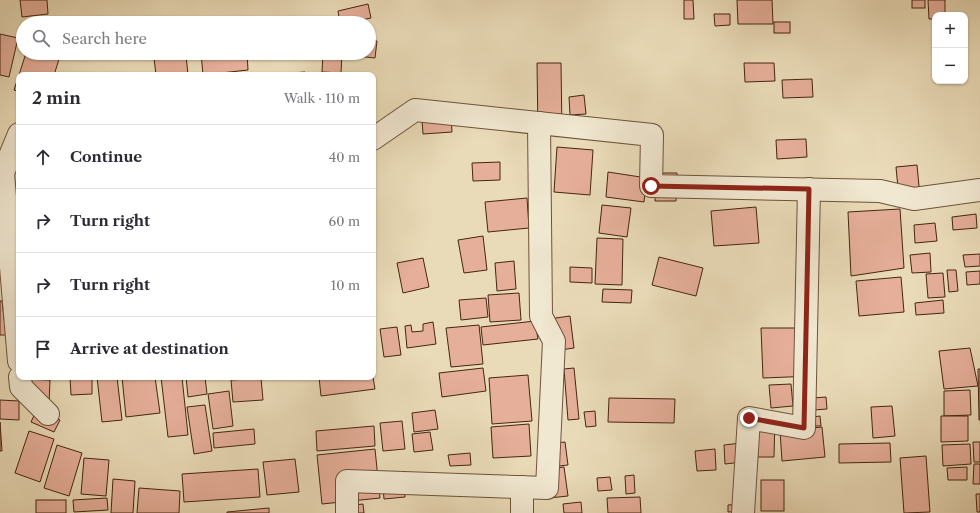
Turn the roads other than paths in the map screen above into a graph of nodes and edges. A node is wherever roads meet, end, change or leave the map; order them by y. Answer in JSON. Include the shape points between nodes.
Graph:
{"nodes":[{"id":1,"x":539,"y":123,"type":"junction"},
{"id":2,"x":376,"y":137,"type":"edge"},
{"id":3,"x":16,"y":140,"type":"edge"},
{"id":4,"x":1,"y":173,"type":"edge"},
{"id":5,"x":809,"y":189,"type":"junction"},
{"id":6,"x":980,"y":190,"type":"edge"},
{"id":7,"x":16,"y":330,"type":"edge"},
{"id":8,"x":20,"y":380,"type":"edge"},
{"id":9,"x":48,"y":414,"type":"dead end"},
{"id":10,"x":522,"y":487,"type":"junction"},
{"id":11,"x":347,"y":513,"type":"edge"},
{"id":12,"x":522,"y":513,"type":"edge"},
{"id":13,"x":742,"y":513,"type":"edge"}],
"edges":[{"from":1,"to":2,"type":"street","via":[[415,110]]},
{"from":1,"to":5,"type":"street","via":[[652,135],[651,186]]},
{"from":1,"to":10,"type":"street","via":[[541,316],[554,342],[547,488]]},
{"from":3,"to":4,"type":"street"},
{"from":4,"to":7,"type":"street"},
{"from":5,"to":6,"type":"street","via":[[880,190],[914,199]]},
{"from":5,"to":13,"type":"street","via":[[804,428],[749,418]]},
{"from":8,"to":9,"type":"street","via":[[21,387]]},
{"from":10,"to":11,"type":"street","via":[[348,481]]},
{"from":10,"to":12,"type":"street"}]}
